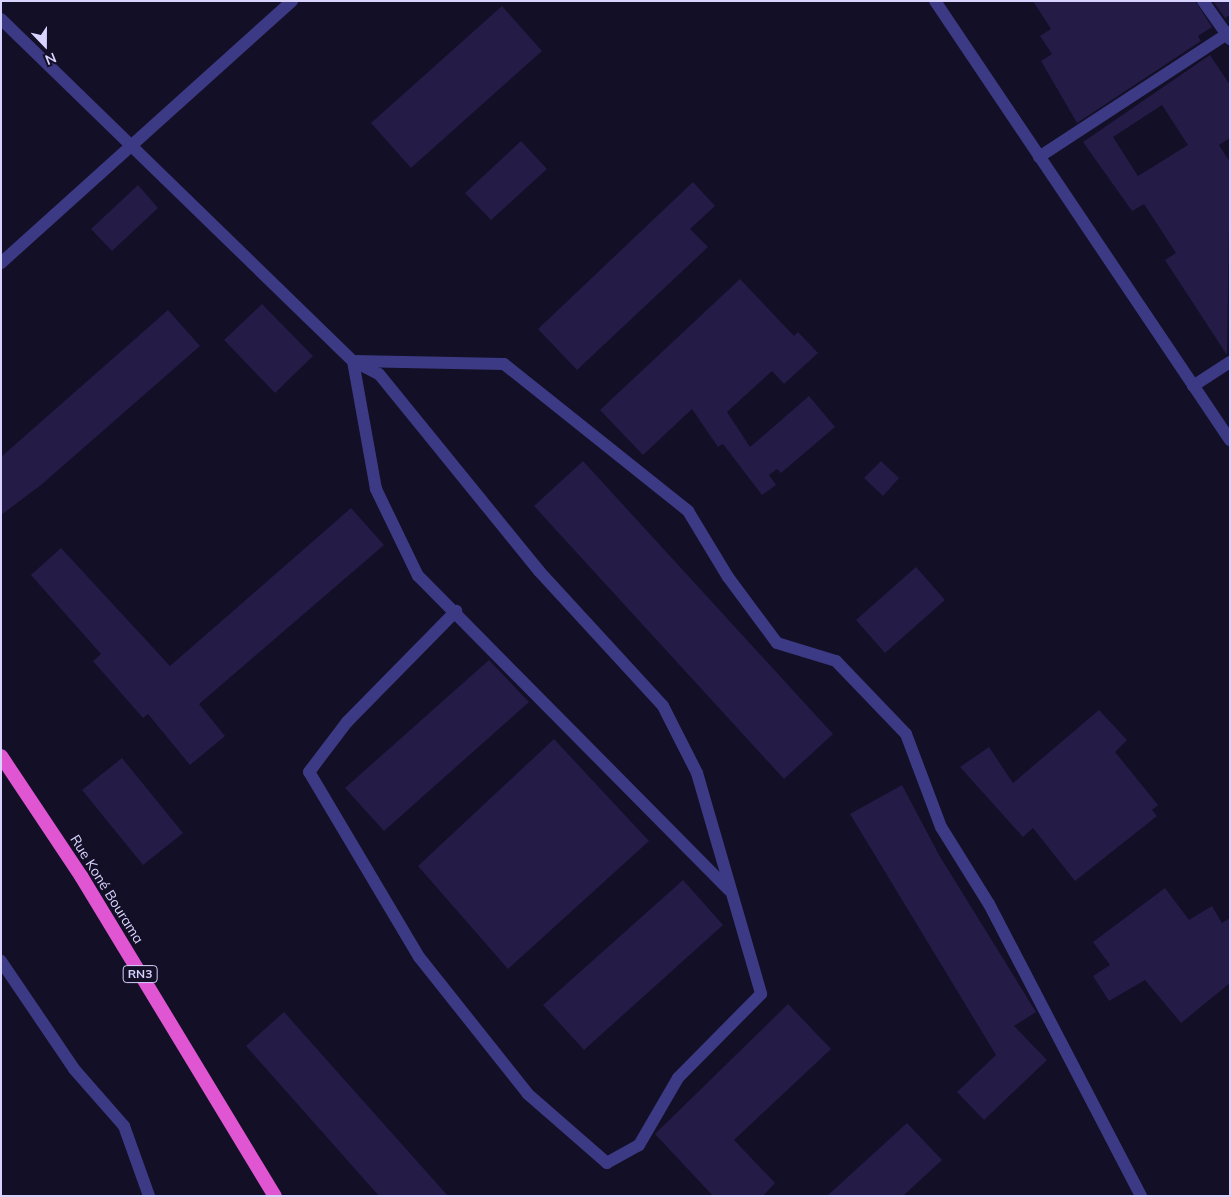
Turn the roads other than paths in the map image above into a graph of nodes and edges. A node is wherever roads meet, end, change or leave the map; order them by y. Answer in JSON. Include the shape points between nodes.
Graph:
{"nodes":[{"id":1,"x":292,"y":1,"type":"edge"},
{"id":2,"x":935,"y":1,"type":"edge"},
{"id":3,"x":1203,"y":1,"type":"edge"},
{"id":4,"x":1,"y":19,"type":"edge"},
{"id":5,"x":1229,"y":35,"type":"edge"},
{"id":6,"x":130,"y":145,"type":"junction"},
{"id":7,"x":1039,"y":157,"type":"junction"},
{"id":8,"x":1,"y":263,"type":"edge"},
{"id":9,"x":353,"y":361,"type":"junction"},
{"id":10,"x":1230,"y":362,"type":"edge"},
{"id":11,"x":1193,"y":386,"type":"junction"},
{"id":12,"x":1230,"y":440,"type":"edge"},
{"id":13,"x":456,"y":611,"type":"junction"},
{"id":14,"x":1,"y":756,"type":"edge"},
{"id":15,"x":731,"y":892,"type":"junction"},
{"id":16,"x":1,"y":961,"type":"edge"},
{"id":17,"x":149,"y":1196,"type":"edge"},
{"id":18,"x":275,"y":1196,"type":"edge"},
{"id":19,"x":1141,"y":1196,"type":"edge"}],
"edges":[{"from":1,"to":6,"type":"street"},
{"from":2,"to":7,"type":"street"},
{"from":3,"to":5,"type":"street"},
{"from":4,"to":6,"type":"street"},
{"from":5,"to":7,"type":"street"},
{"from":6,"to":8,"type":"street"},
{"from":6,"to":9,"type":"street"},
{"from":7,"to":11,"type":"street"},
{"from":9,"to":13,"type":"street","via":[[376,489],[418,576]]},
{"from":9,"to":15,"type":"street","via":[[379,374],[540,571],[663,706],[697,773]]},
{"from":9,"to":19,"type":"street","via":[[504,364],[688,511],[728,577],[777,642],[836,661],[906,734],[941,827],[989,904]]},
{"from":10,"to":11,"type":"street"},
{"from":11,"to":12,"type":"street"},
{"from":13,"to":15,"type":"street"},
{"from":13,"to":15,"type":"street","via":[[347,722],[309,772],[419,957],[528,1094],[607,1163],[639,1144],[678,1078],[761,994]]},
{"from":14,"to":18,"type":"highway","name":"Rue Koné Bourama","number":"RN3","via":[[81,876]]},
{"from":16,"to":17,"type":"street","via":[[74,1069],[124,1126]]}]}
